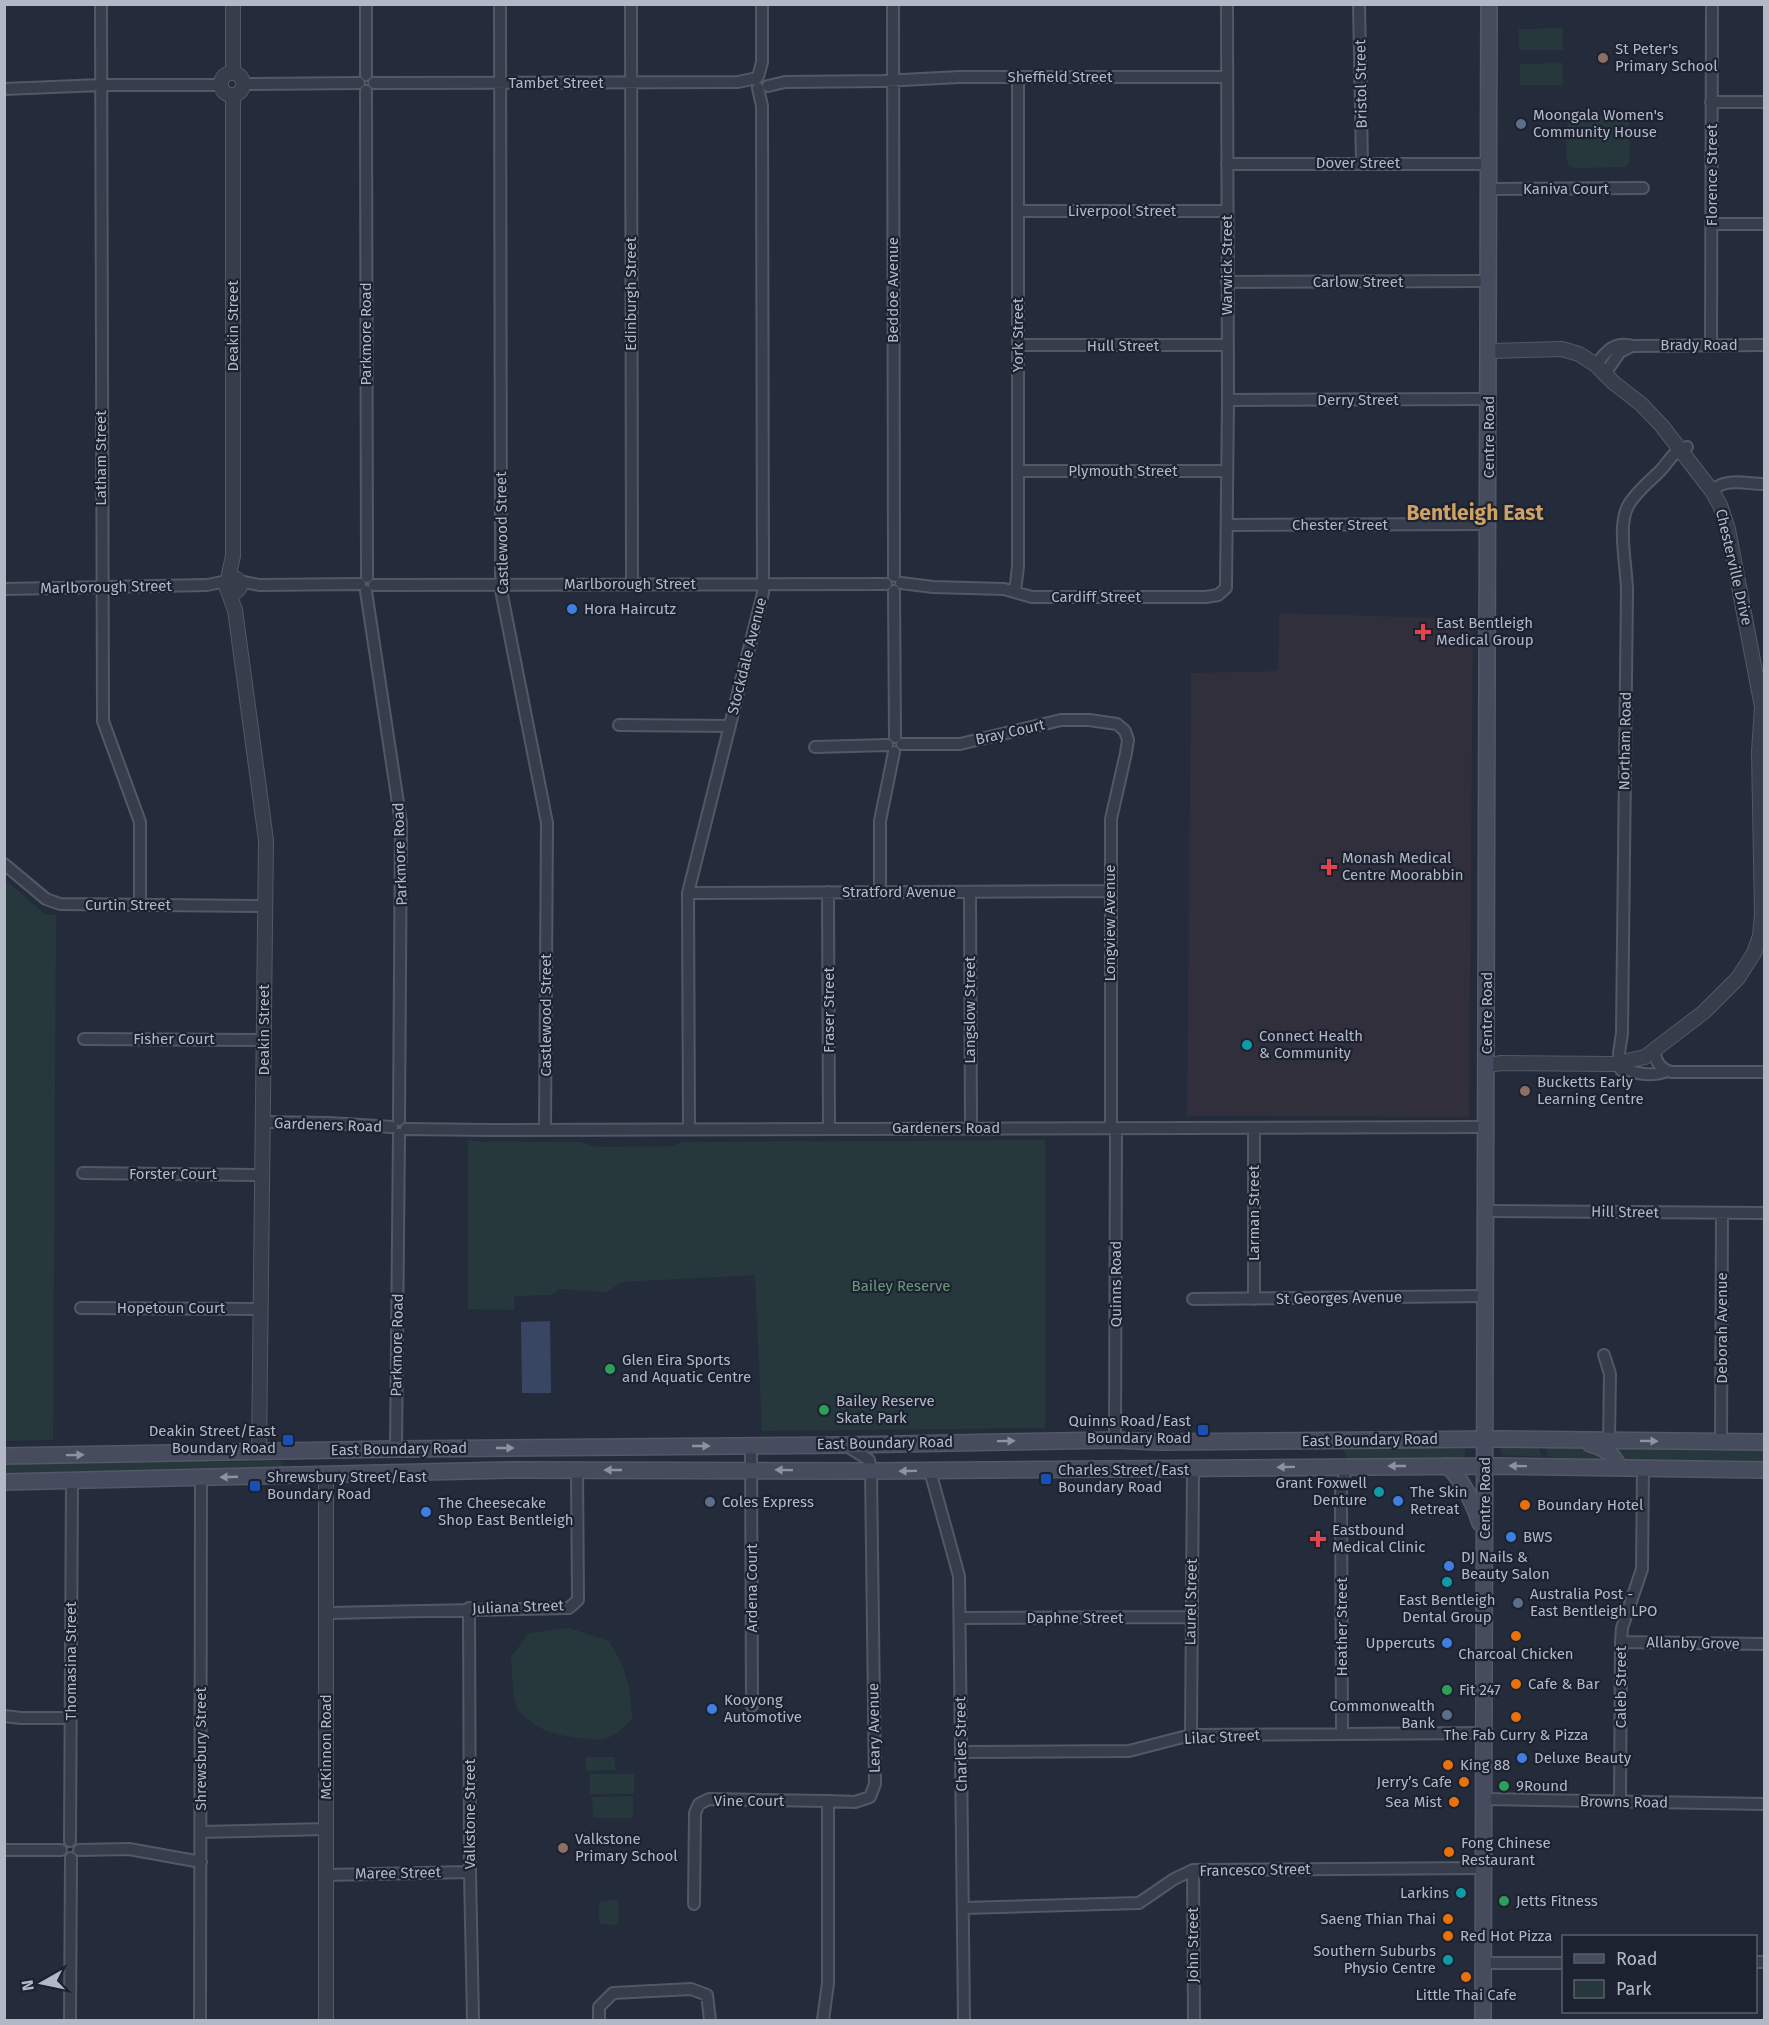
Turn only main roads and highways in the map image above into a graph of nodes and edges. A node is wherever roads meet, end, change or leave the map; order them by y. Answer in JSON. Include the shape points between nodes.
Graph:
{"nodes":[{"id":1,"x":1489,"y":4,"type":"edge"},
{"id":2,"x":1485,"y":1439,"type":"junction"},
{"id":3,"x":1543,"y":1440,"type":"junction"},
{"id":4,"x":1319,"y":1441,"type":"junction"},
{"id":5,"x":1573,"y":1441,"type":"junction"},
{"id":6,"x":1764,"y":1443,"type":"edge"},
{"id":7,"x":282,"y":1451,"type":"junction"},
{"id":8,"x":4,"y":1456,"type":"edge"},
{"id":9,"x":1448,"y":1466,"type":"junction"},
{"id":10,"x":1485,"y":1466,"type":"junction"},
{"id":11,"x":1345,"y":1467,"type":"junction"},
{"id":12,"x":1561,"y":1467,"type":"junction"},
{"id":13,"x":1619,"y":1468,"type":"junction"},
{"id":14,"x":1764,"y":1470,"type":"edge"},
{"id":15,"x":326,"y":1474,"type":"junction"},
{"id":16,"x":287,"y":1475,"type":"junction"},
{"id":17,"x":4,"y":1482,"type":"edge"},
{"id":18,"x":1484,"y":1538,"type":"junction"},
{"id":19,"x":1483,"y":2020,"type":"edge"}],
"edges":[{"from":1,"to":2,"type":"main road","name":"Centre Road"},
{"from":2,"to":3,"type":"main road","name":"East Boundary Road"},
{"from":2,"to":4,"type":"main road","name":"East Boundary Road"},
{"from":2,"to":10,"type":"main road","name":"Centre Road"},
{"from":3,"to":5,"type":"main road","name":"East Boundary Road"},
{"from":3,"to":12,"type":"main road","via":[[1544,1454]]},
{"from":7,"to":4,"type":"main road","name":"East Boundary Road","one_way":true},
{"from":4,"to":11,"type":"main road","via":[[1338,1449]]},
{"from":5,"to":6,"type":"main road","name":"East Boundary Road","one_way":true},
{"from":5,"to":13,"type":"main road","via":[[1604,1449],[1616,1458]]},
{"from":8,"to":7,"type":"main road","name":"East Boundary Road","one_way":true},
{"from":7,"to":15,"type":"main road","via":[[316,1463]]},
{"from":7,"to":16,"type":"main road"},
{"from":9,"to":10,"type":"main road","name":"East Boundary Road"},
{"from":9,"to":11,"type":"main road","name":"East Boundary Road","one_way":true},
{"from":9,"to":18,"type":"main road","via":[[1473,1500]]},
{"from":12,"to":10,"type":"main road","name":"East Boundary Road","one_way":true},
{"from":10,"to":18,"type":"main road","name":"Centre Road"},
{"from":11,"to":15,"type":"main road","name":"East Boundary Road","one_way":true},
{"from":12,"to":13,"type":"main road","name":"East Boundary Road"},
{"from":13,"to":14,"type":"main road","name":"East Boundary Road"},
{"from":15,"to":16,"type":"main road","name":"East Boundary Road"},
{"from":16,"to":17,"type":"main road","name":"East Boundary Road","one_way":true},
{"from":18,"to":19,"type":"main road","name":"Centre Road"}]}
